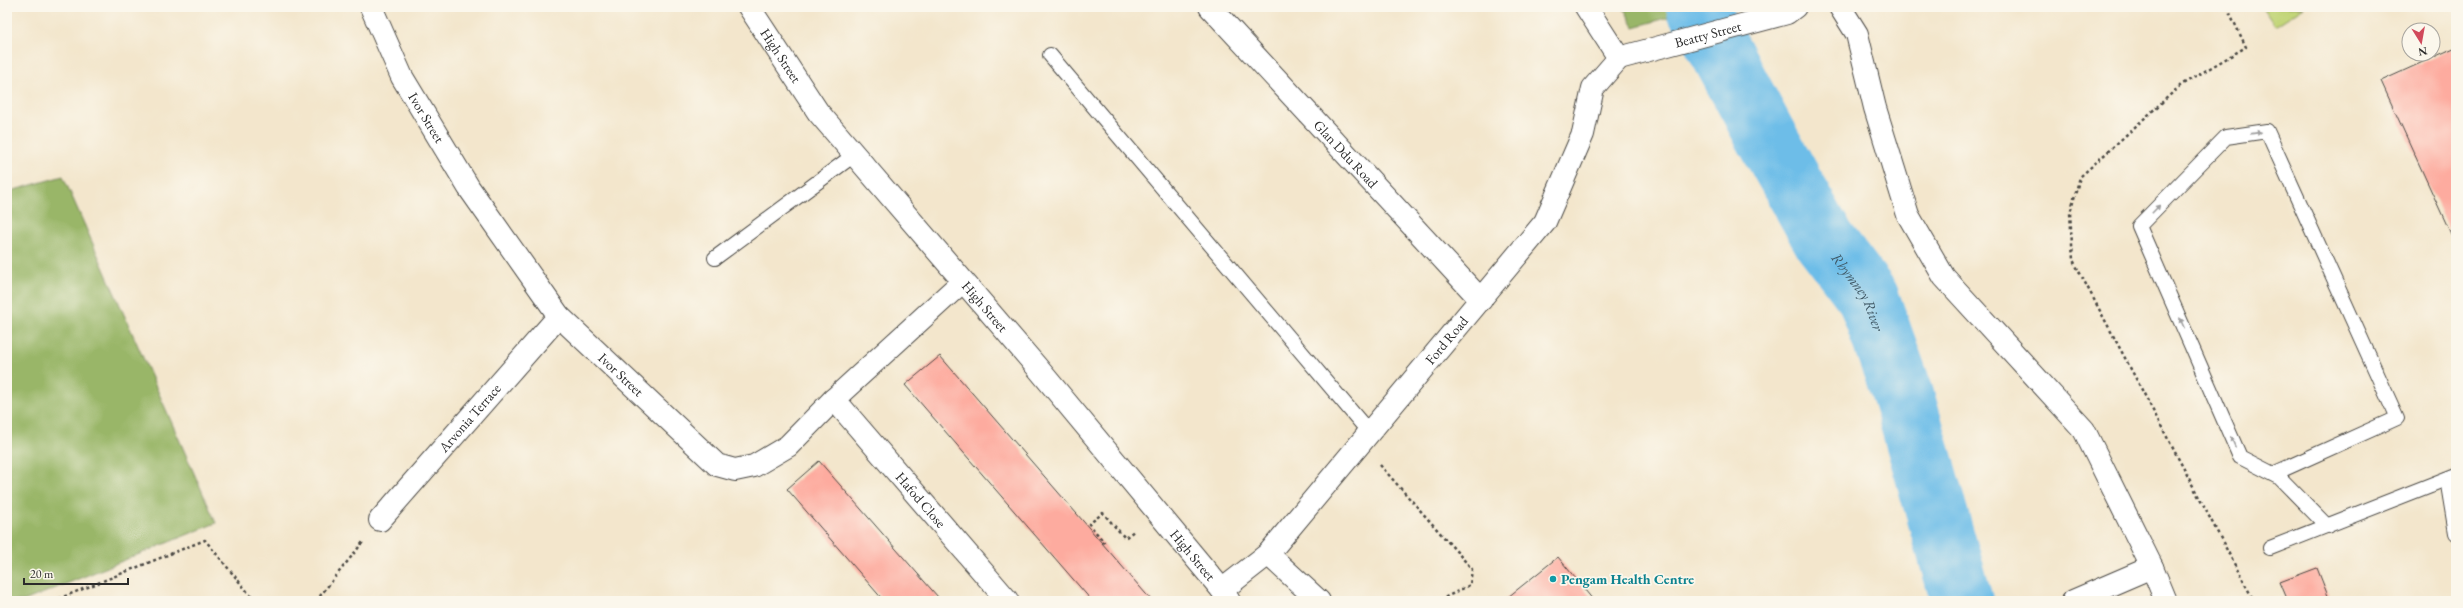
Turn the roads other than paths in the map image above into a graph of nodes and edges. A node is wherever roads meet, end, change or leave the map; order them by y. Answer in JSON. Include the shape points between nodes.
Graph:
{"nodes":[{"id":1,"x":371,"y":7,"type":"edge"},
{"id":2,"x":749,"y":7,"type":"edge"},
{"id":3,"x":1210,"y":7,"type":"edge"},
{"id":4,"x":1586,"y":7,"type":"edge"},
{"id":5,"x":1840,"y":7,"type":"edge"},
{"id":6,"x":1791,"y":10,"type":"edge"},
{"id":7,"x":1050,"y":55,"type":"dead end"},
{"id":8,"x":1619,"y":58,"type":"junction"},
{"id":9,"x":854,"y":155,"type":"junction"},
{"id":10,"x":715,"y":258,"type":"dead end"},
{"id":11,"x":962,"y":282,"type":"junction"},
{"id":12,"x":1481,"y":300,"type":"junction"},
{"id":13,"x":559,"y":316,"type":"junction"},
{"id":14,"x":834,"y":398,"type":"junction"},
{"id":15,"x":1364,"y":437,"type":"junction"},
{"id":16,"x":2273,"y":474,"type":"junction"},
{"id":17,"x":2451,"y":477,"type":"edge"},
{"id":18,"x":380,"y":520,"type":"road end"},
{"id":19,"x":2327,"y":526,"type":"junction"},
{"id":20,"x":2456,"y":533,"type":"edge"},
{"id":21,"x":2270,"y":548,"type":"dead end"},
{"id":22,"x":1268,"y":554,"type":"junction"},
{"id":23,"x":2152,"y":567,"type":"junction"},
{"id":24,"x":1225,"y":595,"type":"edge"},
{"id":25,"x":1008,"y":601,"type":"edge"},
{"id":26,"x":1319,"y":601,"type":"edge"},
{"id":27,"x":2073,"y":601,"type":"edge"},
{"id":28,"x":2166,"y":601,"type":"edge"}],
"edges":[{"from":1,"to":13,"type":"street","name":"Ivor Street","via":[[402,76],[469,188]]},
{"from":2,"to":9,"type":"street","name":"High Street","via":[[818,112]]},
{"from":3,"to":12,"type":"street","name":"Glan Ddu Road"},
{"from":4,"to":8,"type":"street"},
{"from":5,"to":23,"type":"street","via":[[1857,34],[1875,108],[1908,215],[1944,277],[2084,430]]},
{"from":6,"to":8,"type":"street","name":"Beatty Street"},
{"from":7,"to":15,"type":"lane"},
{"from":8,"to":12,"type":"street","name":"Ford Road","via":[[1593,88],[1583,134],[1545,222]]},
{"from":9,"to":10,"type":"lane"},
{"from":9,"to":11,"type":"street","name":"High Street"},
{"from":11,"to":14,"type":"street","name":"Ivor Street"},
{"from":11,"to":24,"type":"street","name":"High Street","via":[[1036,366]]},
{"from":12,"to":15,"type":"street","name":"Ford Road"},
{"from":13,"to":14,"type":"street","name":"Ivor Street","via":[[717,465],[735,470],[754,466],[788,446]]},
{"from":13,"to":18,"type":"street","name":"Arvonia Terrace"},
{"from":14,"to":25,"type":"street","name":"Hafod Close"},
{"from":15,"to":22,"type":"street","name":"Ford Road"},
{"from":16,"to":16,"type":"lane","one_way":true,"via":[[2240,457],[2140,226],[2226,137],[2267,131],[2397,418]]},
{"from":16,"to":19,"type":"lane","via":[[2279,477]]},
{"from":17,"to":19,"type":"lane"},
{"from":17,"to":20,"type":"lane"},
{"from":19,"to":21,"type":"lane"},
{"from":22,"to":24,"type":"street","name":"Ford Road"},
{"from":22,"to":26,"type":"street"},
{"from":23,"to":27,"type":"street"},
{"from":23,"to":28,"type":"street"}]}
